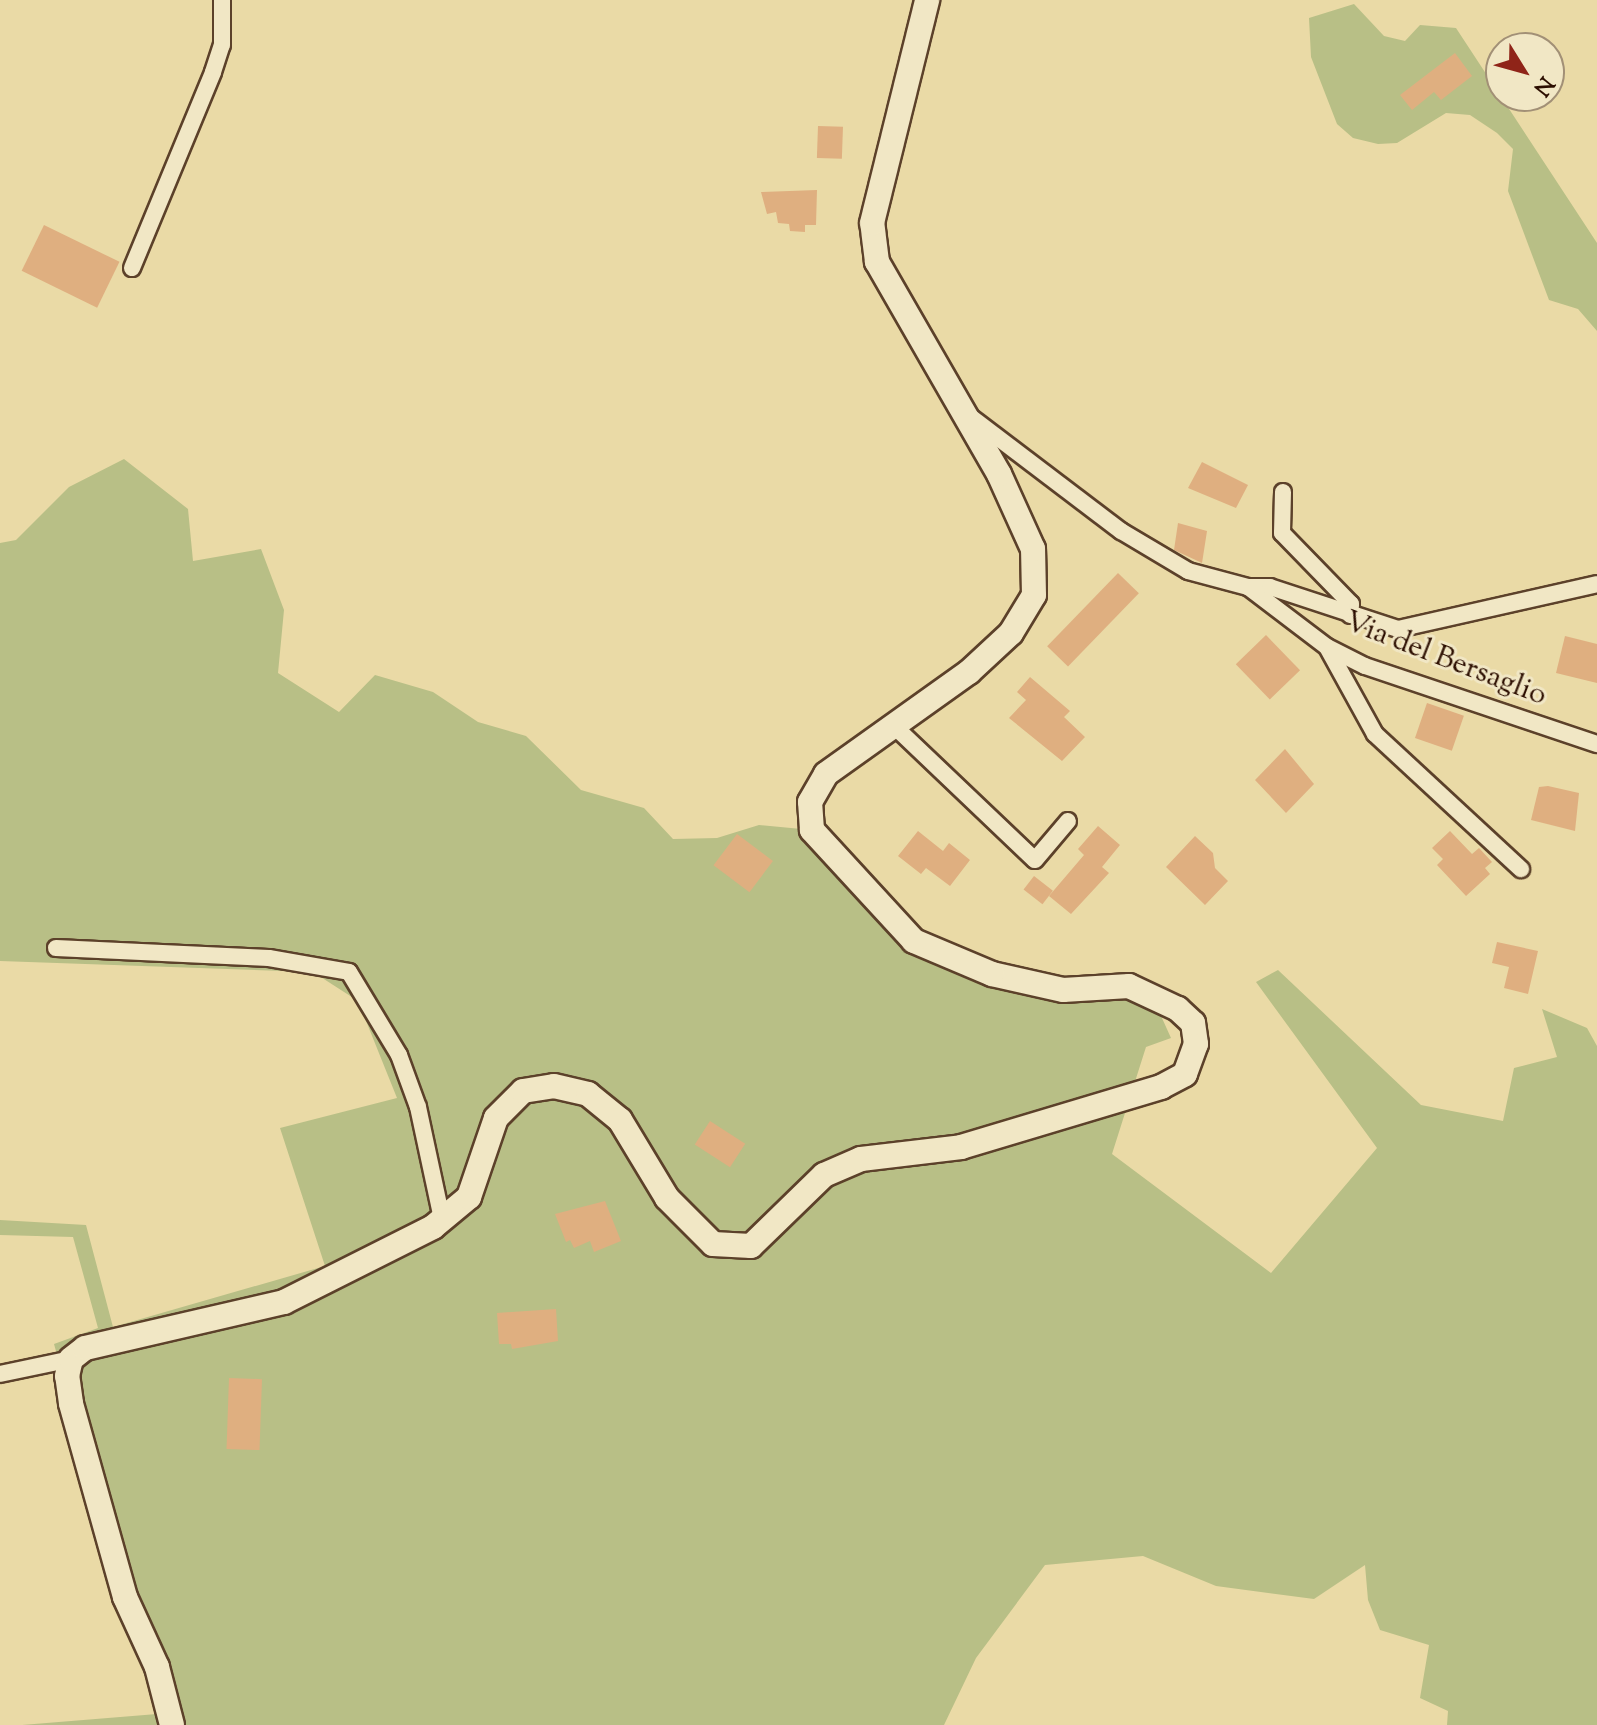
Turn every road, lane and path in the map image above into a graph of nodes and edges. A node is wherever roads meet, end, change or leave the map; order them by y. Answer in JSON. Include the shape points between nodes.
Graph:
{"nodes":[{"id":1,"x":222,"y":0,"type":"edge"},
{"id":2,"x":927,"y":0,"type":"edge"},
{"id":3,"x":132,"y":268,"type":"dead end"},
{"id":4,"x":961,"y":410,"type":"junction"},
{"id":5,"x":1283,"y":492,"type":"dead end"},
{"id":6,"x":1597,"y":584,"type":"edge"},
{"id":7,"x":1248,"y":587,"type":"junction"},
{"id":8,"x":1350,"y":615,"type":"junction"},
{"id":9,"x":1327,"y":647,"type":"junction"},
{"id":10,"x":892,"y":724,"type":"junction"},
{"id":11,"x":1597,"y":744,"type":"edge"},
{"id":12,"x":1068,"y":821,"type":"dead end"},
{"id":13,"x":1521,"y":869,"type":"dead end"},
{"id":14,"x":56,"y":948,"type":"dead end"},
{"id":15,"x":442,"y":1219,"type":"junction"},
{"id":16,"x":71,"y":1359,"type":"junction"},
{"id":17,"x":0,"y":1374,"type":"edge"},
{"id":18,"x":172,"y":1725,"type":"edge"}],
"edges":[{"from":1,"to":3,"type":"street","via":[[222,45],[213,72]]},
{"from":2,"to":4,"type":"street","via":[[872,223],[877,262]]},
{"from":4,"to":7,"type":"street","name":"Via del Bersaglio","via":[[1121,531],[1188,571]]},
{"from":4,"to":10,"type":"street","via":[[999,474],[1033,549],[1034,595],[1011,633],[969,672]]},
{"from":5,"to":8,"type":"street","via":[[1282,533],[1351,604]]},
{"from":6,"to":8,"type":"street","via":[[1398,629]]},
{"from":7,"to":8,"type":"street","via":[[1270,587]]},
{"from":7,"to":9,"type":"street","name":"Via del Bersaglio"},
{"from":9,"to":11,"type":"street","name":"Via del Bersaglio","via":[[1365,666]]},
{"from":9,"to":13,"type":"street","via":[[1375,734]]},
{"from":10,"to":12,"type":"street","via":[[1035,860]]},
{"from":10,"to":15,"type":"street","via":[[826,774],[810,802],[812,830],[914,941],[992,974],[1063,990],[1129,986],[1178,1009],[1193,1023],[1196,1044],[1185,1074],[1161,1087],[961,1147],[861,1159],[824,1175],[751,1246],[713,1244],[667,1198],[620,1120],[588,1094],[554,1086],[523,1091],[496,1118],[469,1197]]},
{"from":14,"to":15,"type":"street","via":[[269,958],[349,972],[373,1006],[413,1094]]},
{"from":15,"to":16,"type":"street","via":[[284,1302],[85,1348]]},
{"from":16,"to":17,"type":"street"},
{"from":16,"to":18,"type":"street","via":[[71,1403],[125,1597],[157,1667]]}]}
